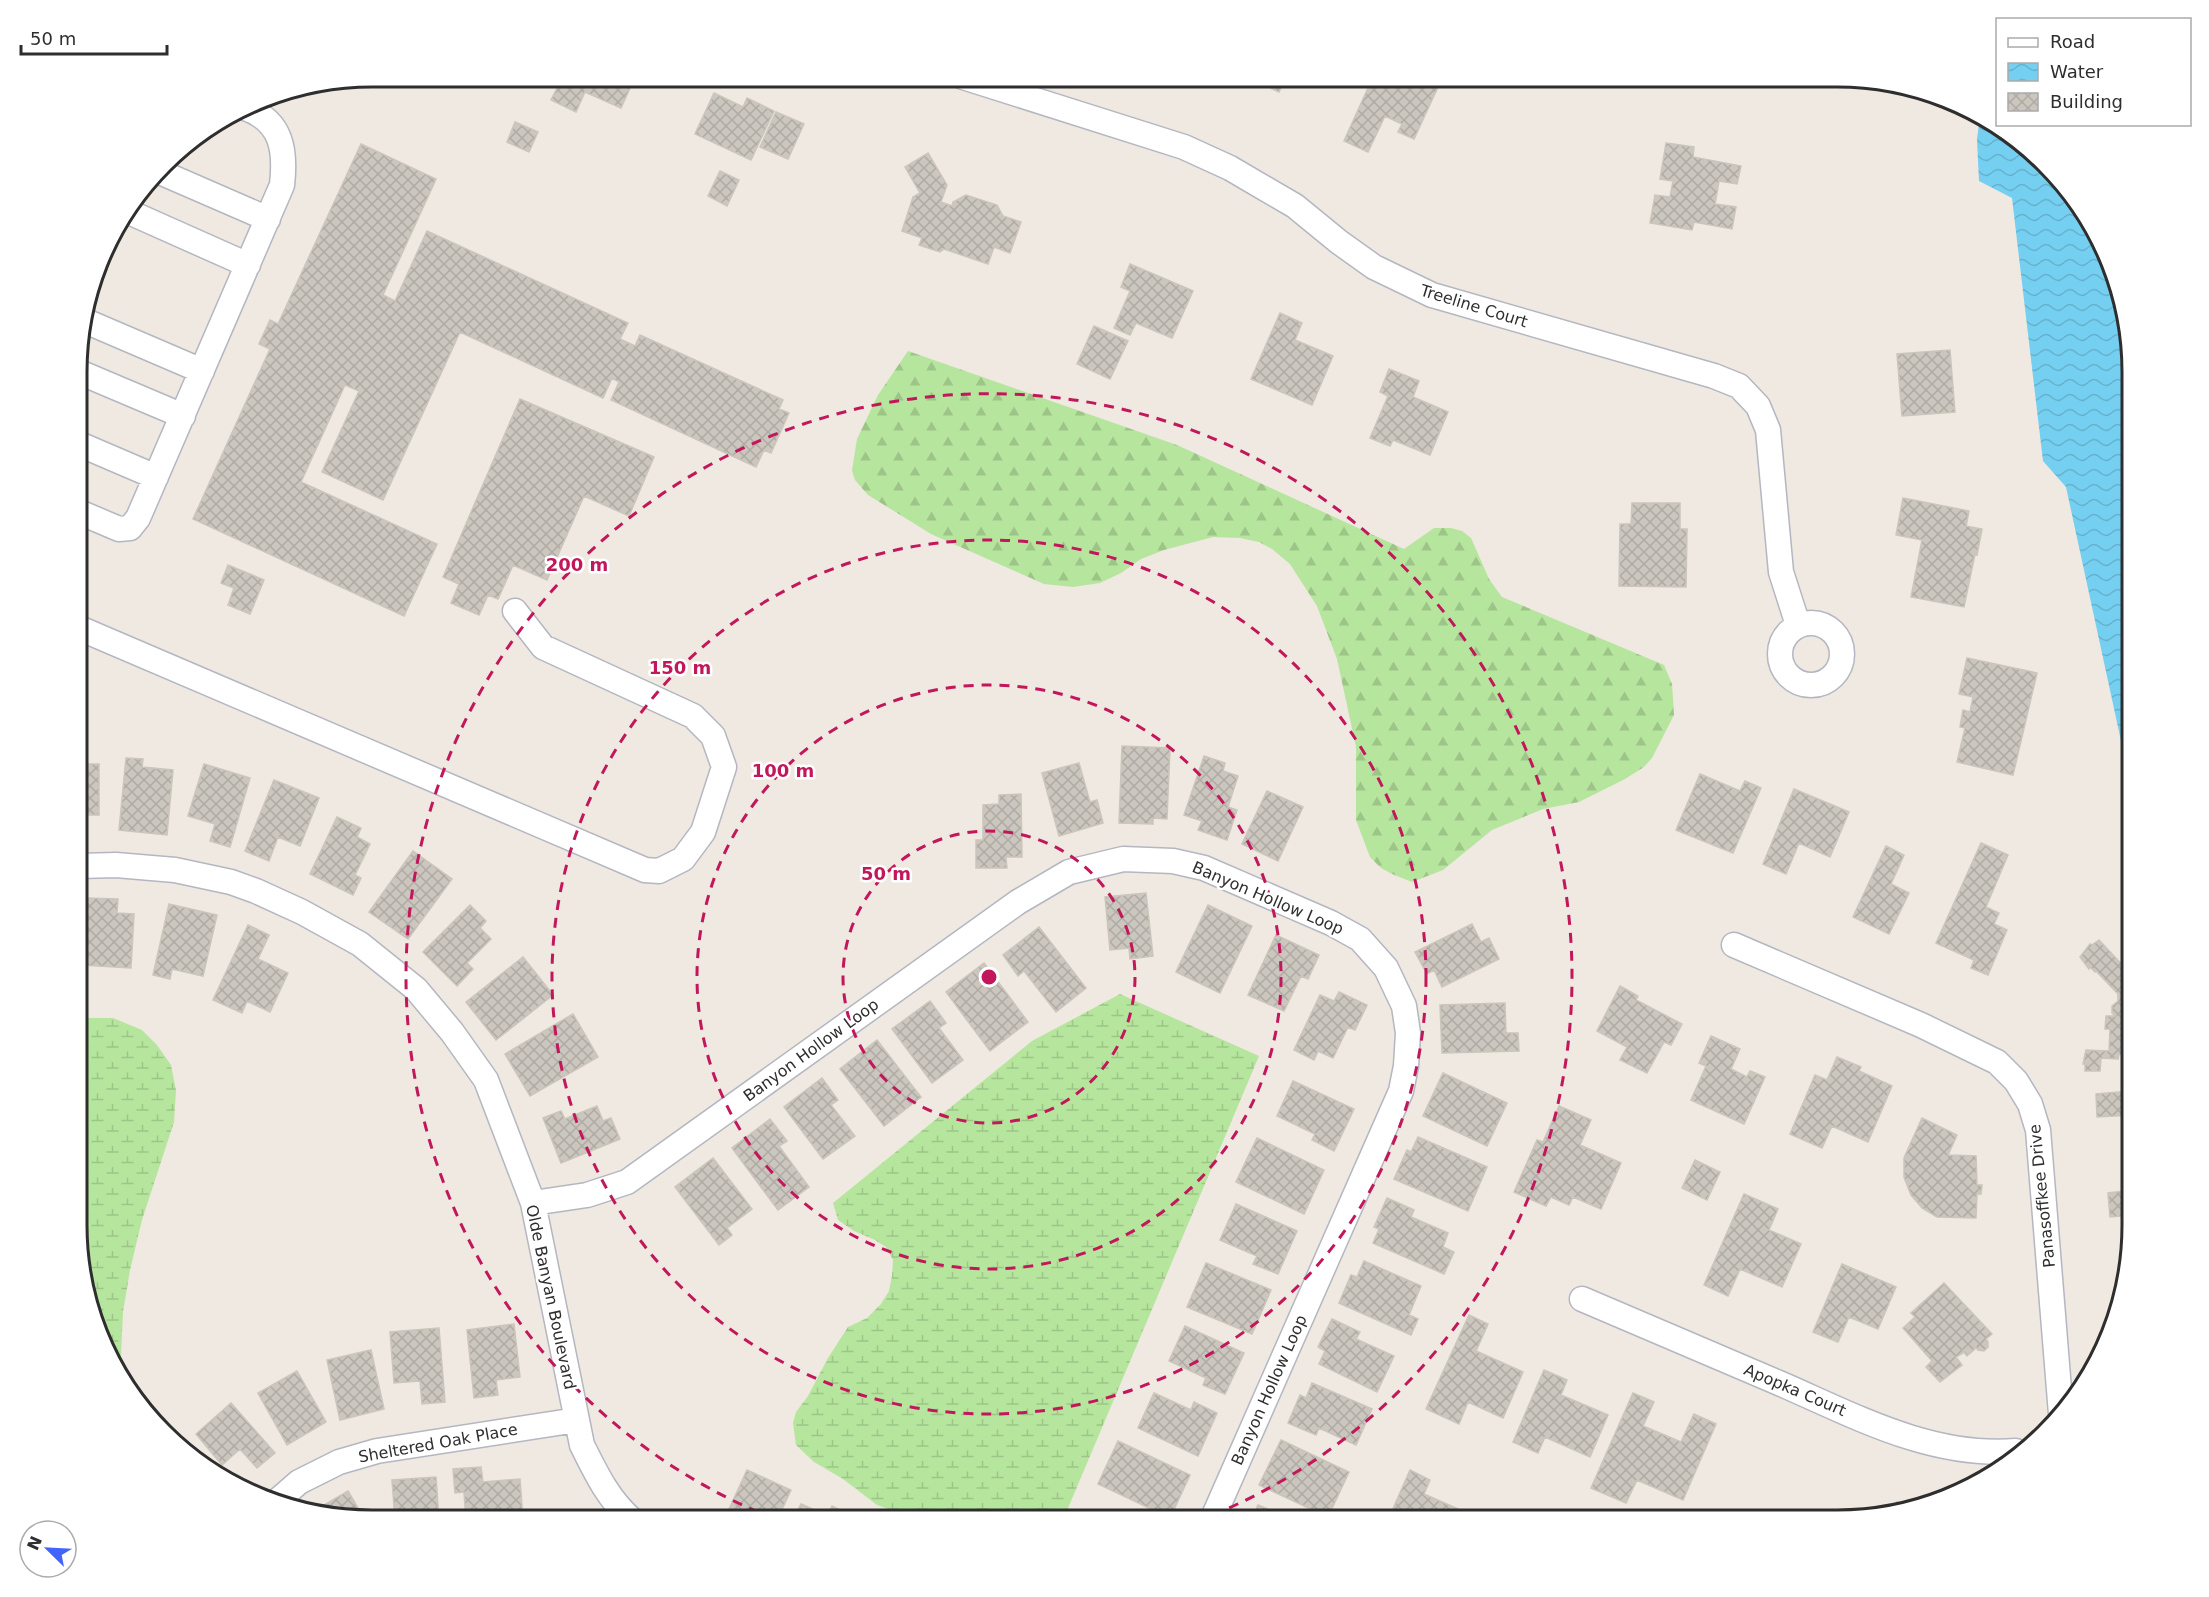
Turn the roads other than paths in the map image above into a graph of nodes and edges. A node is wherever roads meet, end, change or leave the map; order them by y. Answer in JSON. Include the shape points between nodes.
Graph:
{"nodes":[{"id":1,"x":995,"y":87,"type":"edge"},
{"id":2,"x":253,"y":113,"type":"edge"},
{"id":3,"x":166,"y":175,"type":"edge"},
{"id":4,"x":134,"y":214,"type":"edge"},
{"id":5,"x":267,"y":219,"type":"junction"},
{"id":6,"x":248,"y":264,"type":"junction"},
{"id":7,"x":91,"y":323,"type":"edge"},
{"id":8,"x":205,"y":364,"type":"junction"},
{"id":9,"x":87,"y":375,"type":"edge"},
{"id":10,"x":183,"y":416,"type":"junction"},
{"id":11,"x":87,"y":447,"type":"edge"},
{"id":12,"x":156,"y":477,"type":"junction"},
{"id":13,"x":87,"y":516,"type":"edge"},
{"id":14,"x":515,"y":611,"type":"dead end"},
{"id":15,"x":1798,"y":625,"type":"dead end"},
{"id":16,"x":87,"y":631,"type":"edge"},
{"id":17,"x":87,"y":866,"type":"edge"},
{"id":18,"x":1734,"y":945,"type":"dead end"},
{"id":19,"x":533,"y":1203,"type":"junction"},
{"id":20,"x":1582,"y":1299,"type":"dead end"},
{"id":21,"x":2060,"y":1402,"type":"edge"},
{"id":22,"x":577,"y":1420,"type":"junction"},
{"id":23,"x":2011,"y":1451,"type":"edge"},
{"id":24,"x":283,"y":1496,"type":"edge"},
{"id":25,"x":620,"y":1510,"type":"edge"},
{"id":26,"x":1216,"y":1510,"type":"edge"}],
"edges":[{"from":1,"to":15,"type":"street","name":"Treeline Court","via":[[1184,147],[1230,168],[1295,206],[1374,267],[1432,295],[1739,386],[1758,406],[1768,430],[1781,572]]},
{"from":2,"to":5,"type":"street","via":[[269,121],[279,137],[285,162],[282,185]]},
{"from":3,"to":5,"type":"street"},
{"from":4,"to":6,"type":"street"},
{"from":5,"to":6,"type":"street"},
{"from":6,"to":8,"type":"street"},
{"from":7,"to":8,"type":"street"},
{"from":8,"to":10,"type":"street"},
{"from":9,"to":10,"type":"street"},
{"from":10,"to":12,"type":"street"},
{"from":11,"to":12,"type":"street"},
{"from":12,"to":13,"type":"street","via":[[130,528],[119,530]]},
{"from":14,"to":16,"type":"street","via":[[543,647],[693,716],[714,736],[724,767],[703,832],[683,859],[659,871],[645,870]]},
{"from":17,"to":19,"type":"street","name":"Olde Banyan Boulevard","via":[[175,870],[231,882],[279,900],[360,944],[416,989],[486,1080]]},
{"from":18,"to":21,"type":"street","name":"Panasoffkee Drive","via":[[1997,1062],[2016,1081],[2030,1104],[2038,1130]]},
{"from":19,"to":22,"type":"street","name":"Olde Banyan Boulevard"},
{"from":19,"to":26,"type":"street","name":"Banyon Hollow Loop","via":[[587,1195],[627,1182],[1018,902],[1069,872],[1124,859],[1173,861],[1204,868],[1331,923],[1360,939],[1386,968],[1404,1006],[1408,1033],[1406,1066],[1401,1091]]},
{"from":20,"to":23,"type":"street","name":"Apopka Court","via":[[1922,1443],[1965,1451]]},
{"from":22,"to":24,"type":"street","name":"Sheltered Oak Place","via":[[377,1450],[339,1462],[299,1482]]},
{"from":22,"to":25,"type":"street","name":"Olde Banyan Boulevard","via":[[582,1445],[600,1482]]}]}
